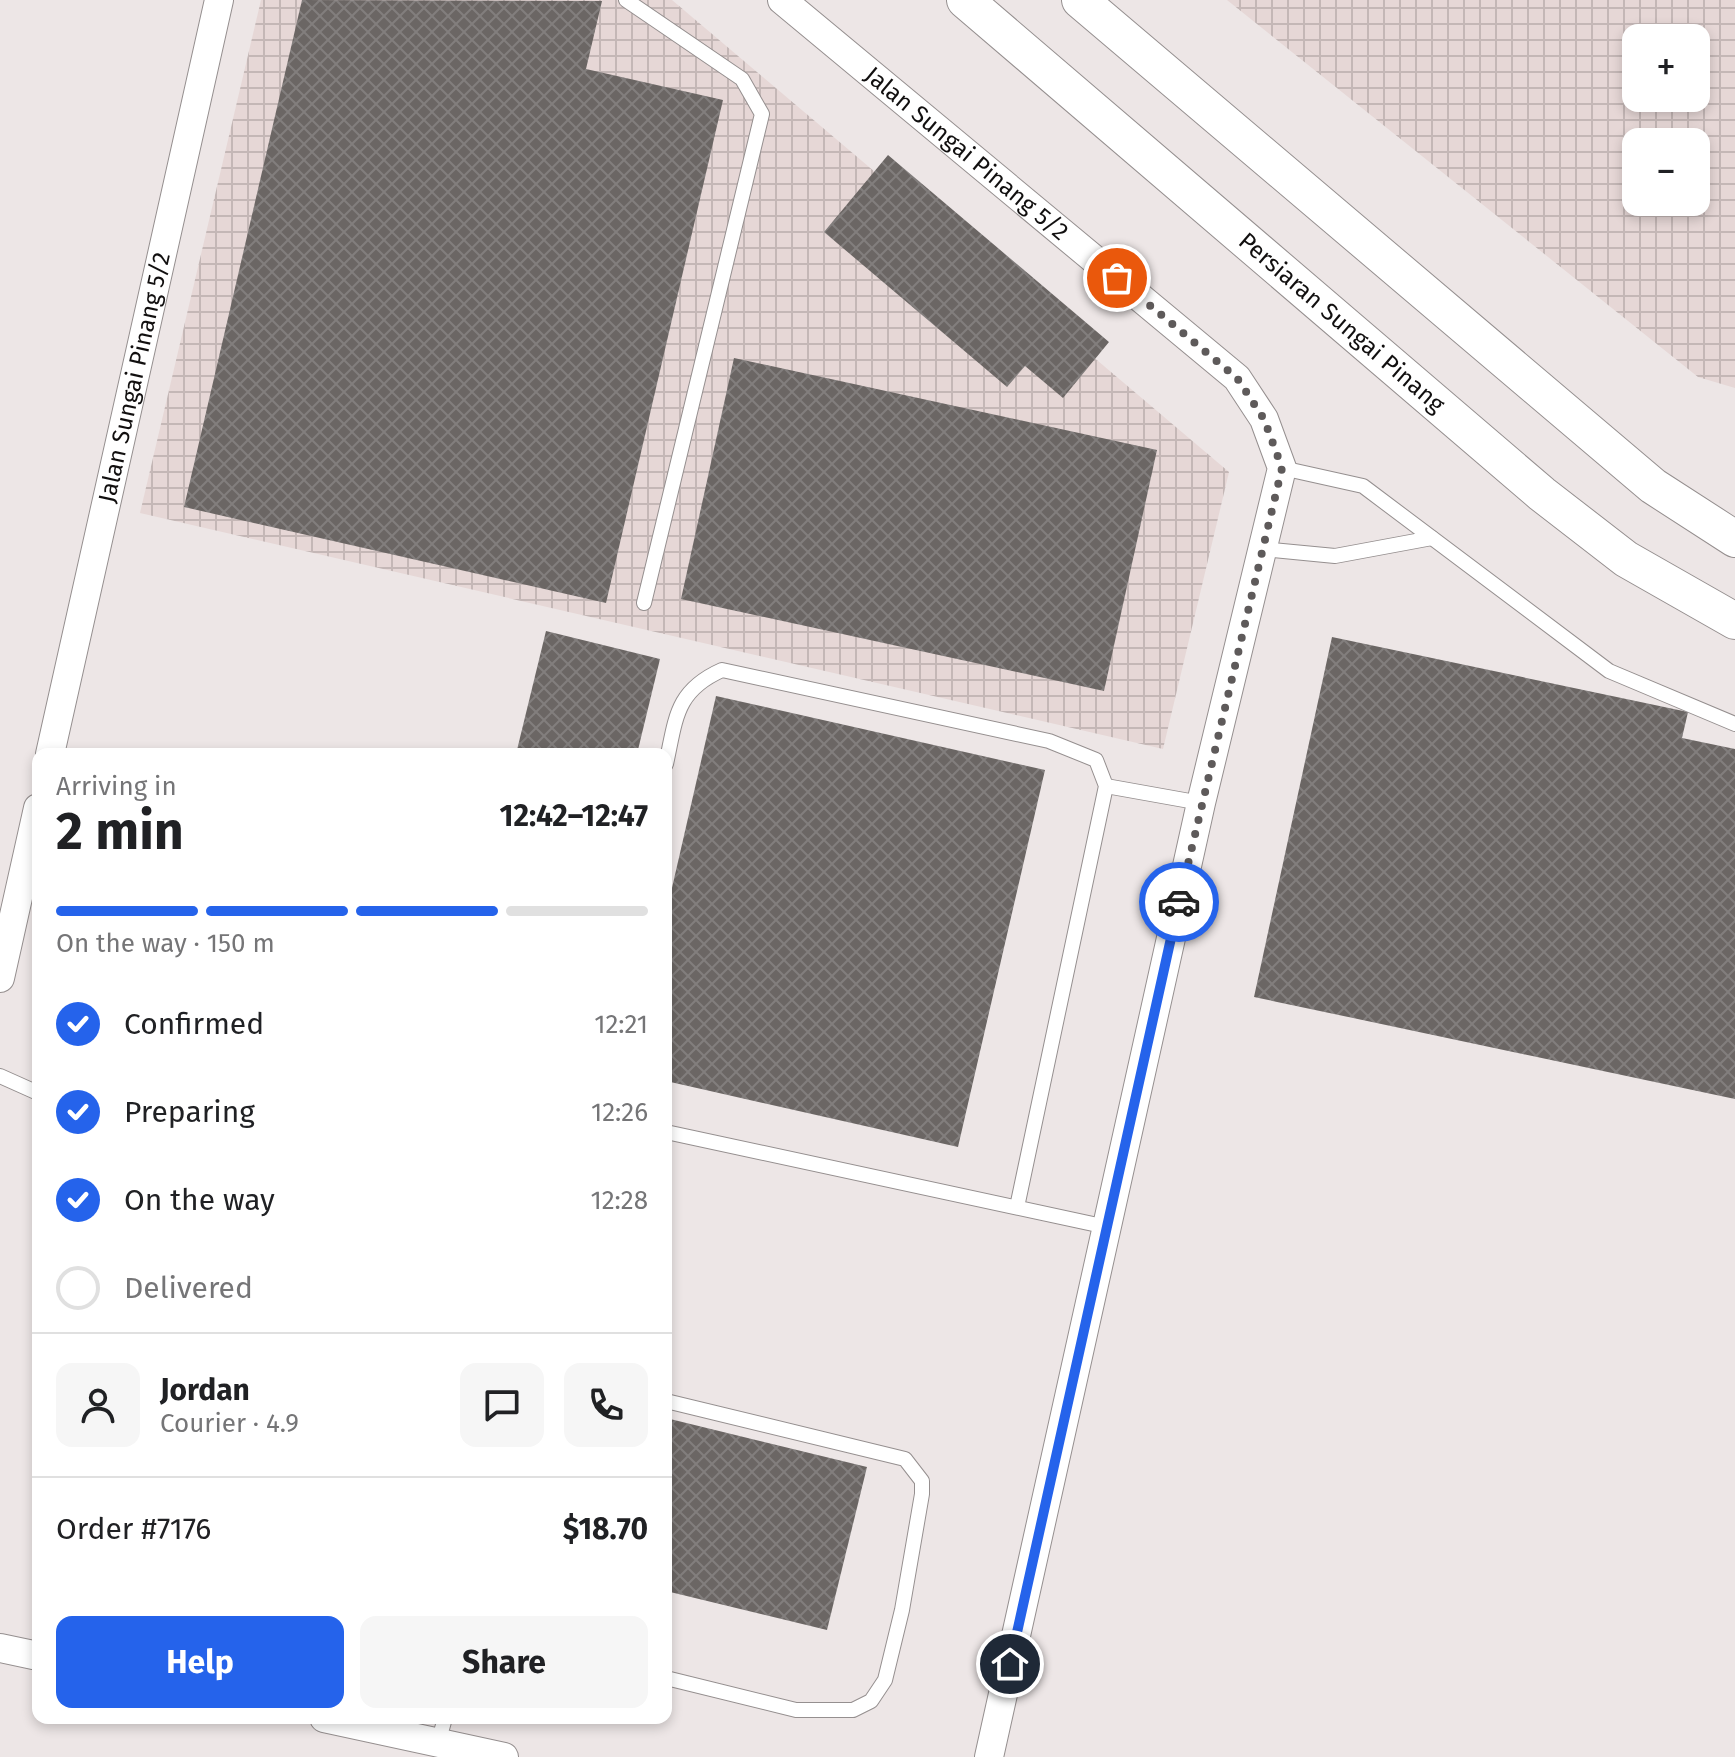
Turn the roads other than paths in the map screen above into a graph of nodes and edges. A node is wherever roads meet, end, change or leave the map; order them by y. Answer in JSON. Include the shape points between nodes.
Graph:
{"nodes":[{"id":1,"x":219,"y":0,"type":"edge"},
{"id":2,"x":626,"y":0,"type":"edge"},
{"id":3,"x":782,"y":0,"type":"edge"},
{"id":4,"x":965,"y":0,"type":"edge"},
{"id":5,"x":1080,"y":0,"type":"edge"},
{"id":6,"x":1282,"y":468,"type":"junction"},
{"id":7,"x":1432,"y":538,"type":"junction"},
{"id":8,"x":1735,"y":539,"type":"edge"},
{"id":9,"x":1263,"y":549,"type":"junction"},
{"id":10,"x":644,"y":603,"type":"dead end"},
{"id":11,"x":1735,"y":621,"type":"edge"},
{"id":12,"x":1735,"y":724,"type":"edge"},
{"id":13,"x":51,"y":748,"type":"edge"},
{"id":14,"x":669,"y":748,"type":"edge"},
{"id":15,"x":1106,"y":786,"type":"junction"},
{"id":16,"x":1201,"y":803,"type":"junction"},
{"id":17,"x":32,"y":864,"type":"edge"},
{"id":18,"x":29,"y":892,"type":"edge"},
{"id":19,"x":0,"y":978,"type":"edge"},
{"id":20,"x":0,"y":1076,"type":"edge"},
{"id":21,"x":32,"y":1090,"type":"edge"},
{"id":22,"x":672,"y":1133,"type":"edge"},
{"id":23,"x":1017,"y":1207,"type":"junction"},
{"id":24,"x":1107,"y":1227,"type":"junction"},
{"id":25,"x":672,"y":1402,"type":"edge"},
{"id":26,"x":0,"y":1648,"type":"edge"},
{"id":27,"x":32,"y":1655,"type":"edge"},
{"id":28,"x":672,"y":1679,"type":"edge"},
{"id":29,"x":383,"y":1724,"type":"edge"},
{"id":30,"x":442,"y":1730,"type":"edge"},
{"id":31,"x":504,"y":1757,"type":"edge"},
{"id":32,"x":989,"y":1757,"type":"edge"}],
"edges":[{"from":1,"to":13,"type":"street","name":"Jalan Sungai Pinang 5/2"},
{"from":2,"to":10,"type":"lane","via":[[742,79],[762,114]]},
{"from":3,"to":6,"type":"street","name":"Jalan Sungai Pinang 5/2","via":[[1237,378],[1264,419]]},
{"from":4,"to":11,"type":"street","name":"Persiaran Sungai Pinang","via":[[1542,494],[1626,559]]},
{"from":5,"to":8,"type":"street","via":[[1653,486]]},
{"from":6,"to":7,"type":"lane","via":[[1363,486]]},
{"from":6,"to":9,"type":"street"},
{"from":7,"to":9,"type":"lane","via":[[1335,556]]},
{"from":7,"to":12,"type":"lane","via":[[1609,671]]},
{"from":9,"to":16,"type":"street"},
{"from":14,"to":15,"type":"lane","via":[[677,712],[697,682],[722,670],[1049,741],[1096,760]]},
{"from":15,"to":16,"type":"lane"},
{"from":15,"to":23,"type":"lane"},
{"from":16,"to":24,"type":"street"},
{"from":17,"to":18,"type":"street"},
{"from":18,"to":19,"type":"street"},
{"from":20,"to":21,"type":"lane"},
{"from":22,"to":23,"type":"lane"},
{"from":23,"to":24,"type":"lane"},
{"from":24,"to":32,"type":"street"},
{"from":25,"to":28,"type":"lane","via":[[905,1459],[922,1481],[899,1624],[885,1680],[871,1701],[853,1710],[796,1710]]},
{"from":26,"to":27,"type":"street"},
{"from":29,"to":30,"type":"street"},
{"from":30,"to":31,"type":"street"}]}
